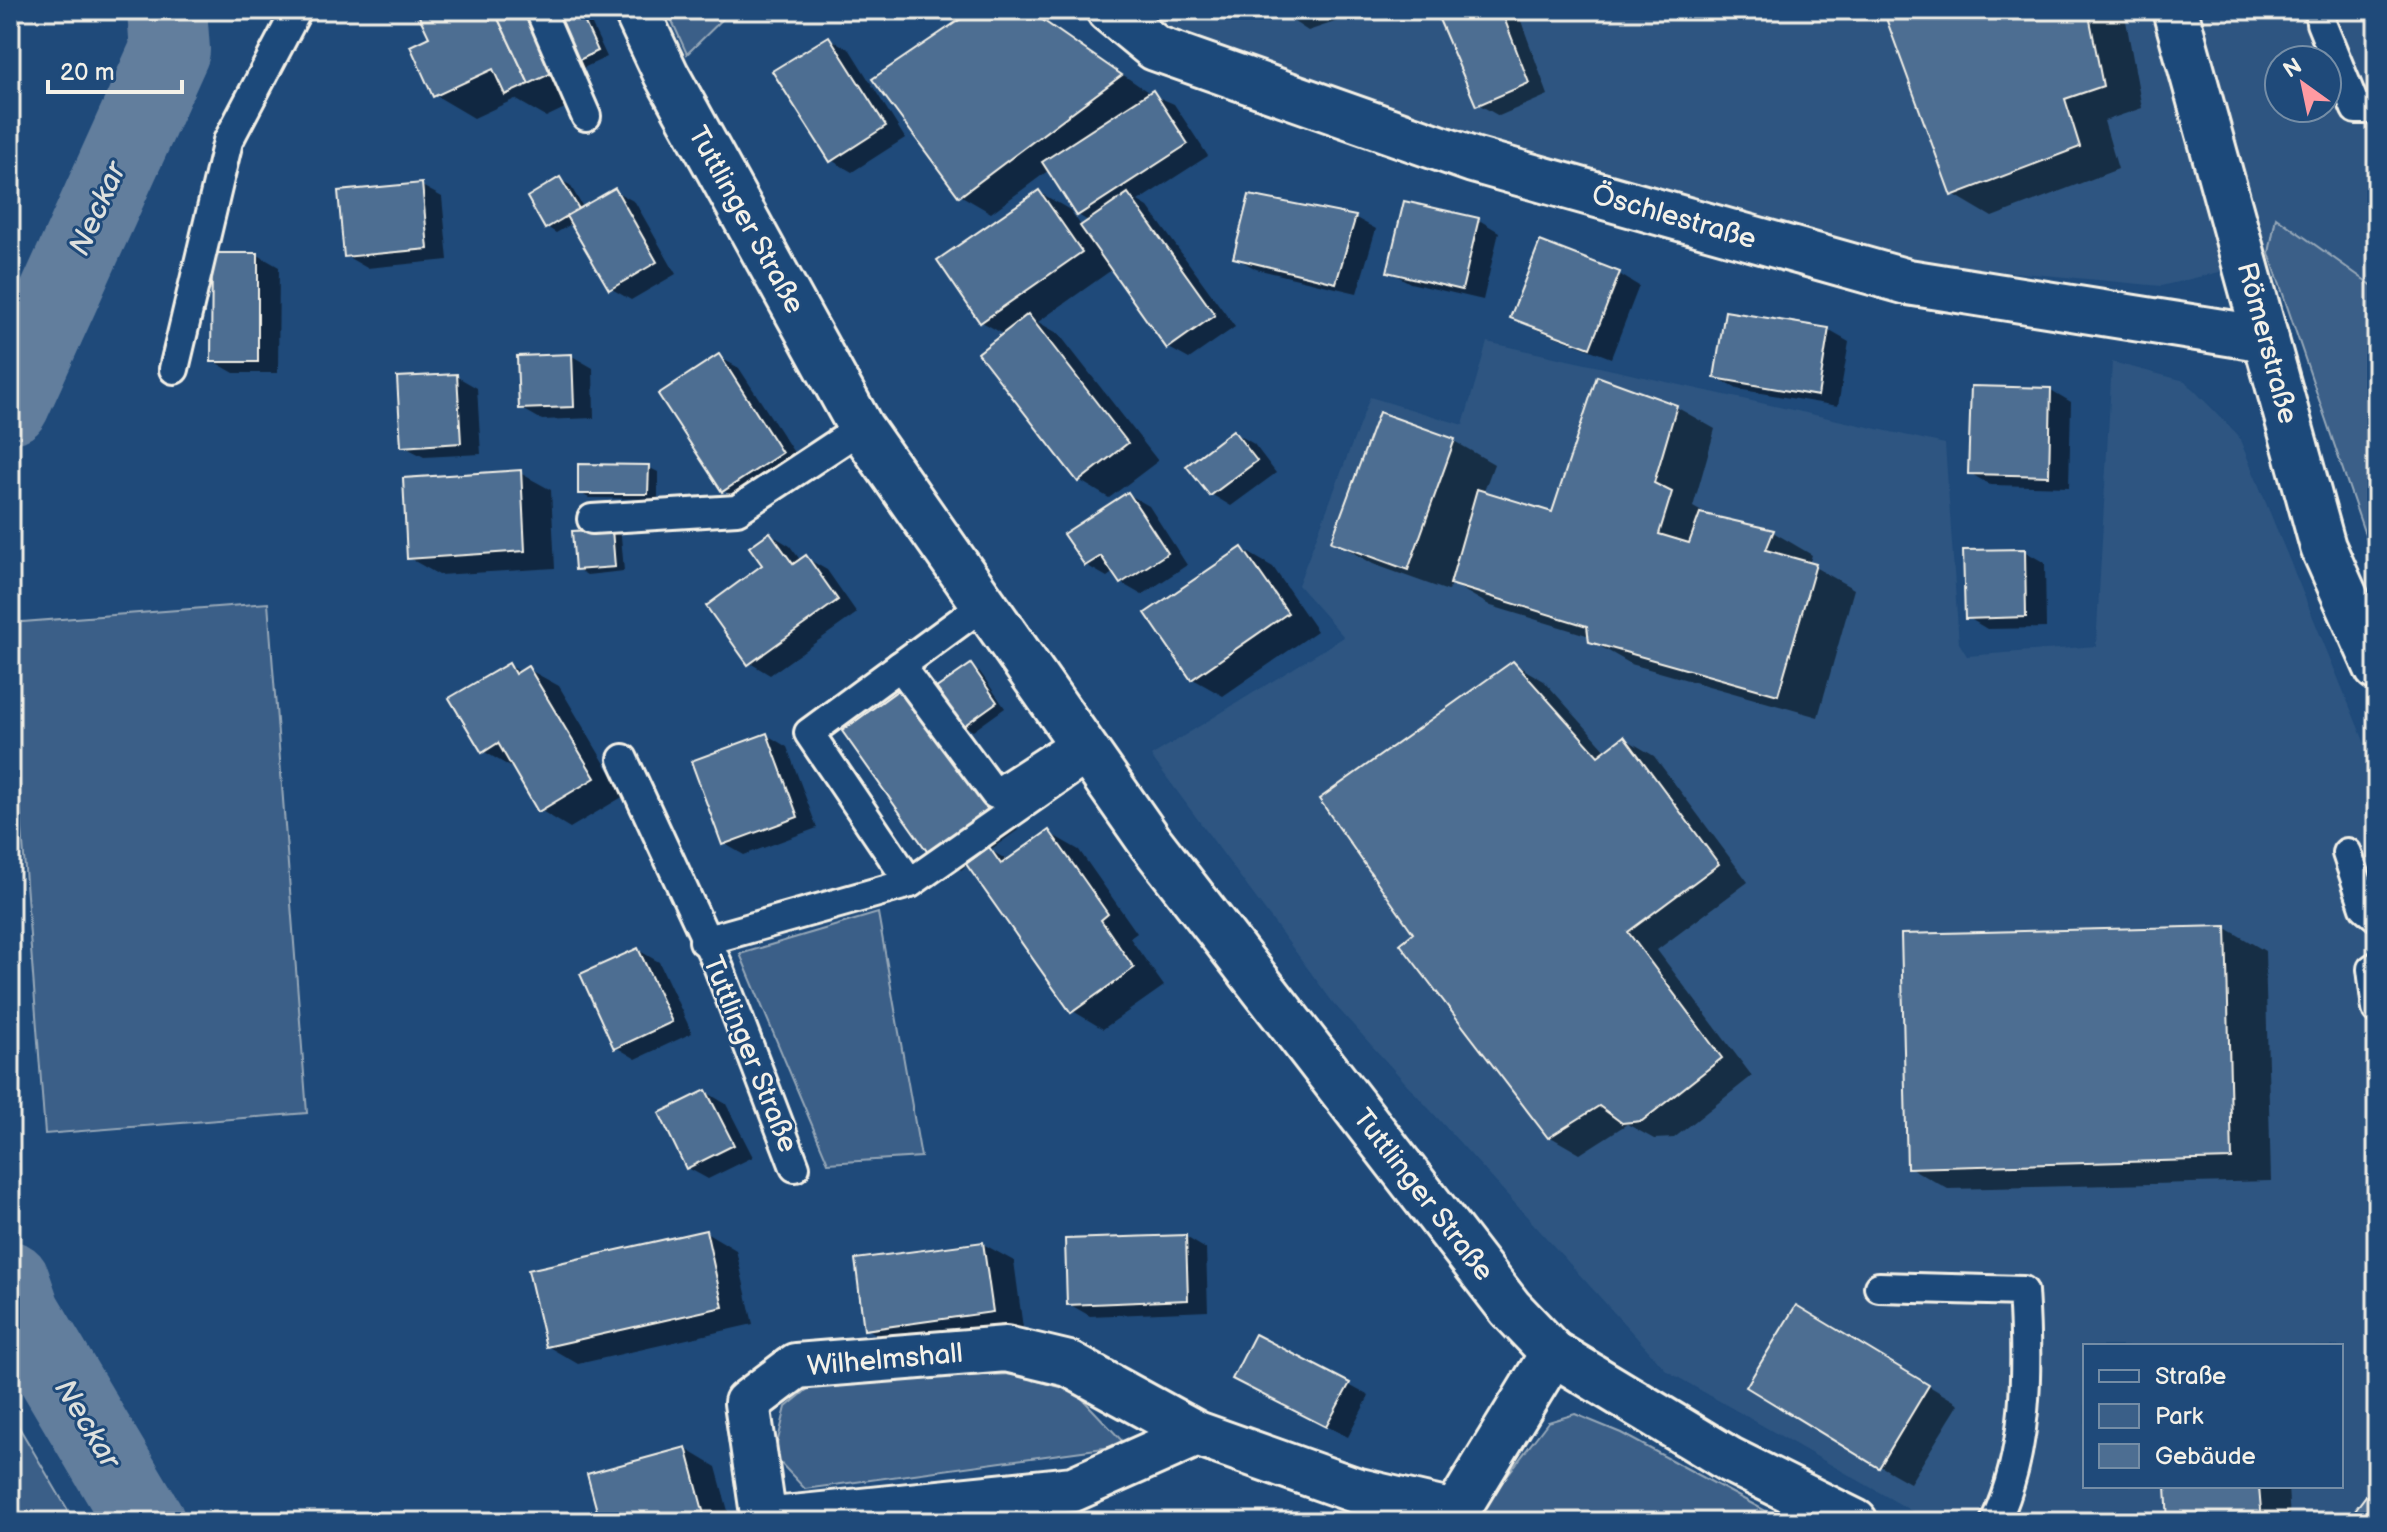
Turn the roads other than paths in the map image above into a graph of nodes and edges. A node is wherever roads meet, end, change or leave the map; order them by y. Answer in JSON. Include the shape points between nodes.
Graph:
{"nodes":[{"id":1,"x":297,"y":10,"type":"edge"},
{"id":2,"x":540,"y":10,"type":"edge"},
{"id":3,"x":636,"y":10,"type":"edge"},
{"id":4,"x":1109,"y":10,"type":"edge"},
{"id":5,"x":2175,"y":10,"type":"edge"},
{"id":6,"x":2320,"y":10,"type":"edge"},
{"id":7,"x":2377,"y":109,"type":"edge"},
{"id":8,"x":586,"y":116,"type":"dead end"},
{"id":9,"x":2266,"y":339,"type":"junction"},
{"id":10,"x":174,"y":369,"type":"dead end"},
{"id":11,"x":861,"y":428,"type":"junction"},
{"id":12,"x":592,"y":519,"type":"dead end"},
{"id":13,"x":983,"y":605,"type":"junction"},
{"id":14,"x":900,"y":666,"type":"junction"},
{"id":15,"x":2377,"y":668,"type":"edge"},
{"id":16,"x":1084,"y":748,"type":"junction"},
{"id":17,"x":623,"y":759,"type":"dead end"},
{"id":18,"x":2347,"y":853,"type":"dead end"},
{"id":19,"x":910,"y":883,"type":"junction"},
{"id":20,"x":2377,"y":917,"type":"edge"},
{"id":21,"x":704,"y":941,"type":"junction"},
{"id":22,"x":2377,"y":966,"type":"edge"},
{"id":23,"x":2377,"y":1009,"type":"edge"},
{"id":24,"x":795,"y":1167,"type":"dead end"},
{"id":25,"x":1879,"y":1287,"type":"dead end"},
{"id":26,"x":1553,"y":1353,"type":"junction"},
{"id":27,"x":1197,"y":1434,"type":"junction"},
{"id":28,"x":1452,"y":1518,"type":"edge"},
{"id":29,"x":1855,"y":1522,"type":"edge"},
{"id":30,"x":1995,"y":1522,"type":"edge"}],
"edges":[{"from":1,"to":10,"type":"lane","via":[[228,141]]},
{"from":2,"to":8,"type":"lane"},
{"from":3,"to":11,"type":"street","name":"Tuttlinger Straße"},
{"from":4,"to":9,"type":"street","name":"Öschlestraße","via":[[1155,48],[1488,165],[1908,282]]},
{"from":5,"to":9,"type":"street","name":"Römerstraße"},
{"from":6,"to":7,"type":"lane","via":[[2356,109]]},
{"from":9,"to":15,"type":"street","name":"Römerstraße","via":[[2323,547]]},
{"from":11,"to":12,"type":"lane","via":[[737,510]]},
{"from":11,"to":13,"type":"street","name":"Tuttlinger Straße"},
{"from":13,"to":14,"type":"lane"},
{"from":13,"to":16,"type":"street","name":"Tuttlinger Straße"},
{"from":14,"to":16,"type":"lane","via":[[995,794]]},
{"from":14,"to":19,"type":"lane","via":[[809,733]]},
{"from":16,"to":19,"type":"lane","name":"Tuttlinger Straße"},
{"from":16,"to":26,"type":"street","name":"Tuttlinger Straße","via":[[1160,855],[1510,1308]]},
{"from":17,"to":21,"type":"lane","name":"Tuttlinger Straße"},
{"from":18,"to":20,"type":"lane","via":[[2365,907]]},
{"from":19,"to":21,"type":"lane","name":"Tuttlinger Straße"},
{"from":21,"to":24,"type":"lane","name":"Tuttlinger Straße"},
{"from":22,"to":23,"type":"lane","via":[[2372,969]]},
{"from":25,"to":30,"type":"lane","via":[[2023,1291],[2027,1347],[2020,1436],[2009,1493]]},
{"from":26,"to":28,"type":"street","name":"Wilhelmshall"},
{"from":26,"to":29,"type":"street","name":"Tuttlinger Straße","via":[[1730,1460]]},
{"from":27,"to":27,"type":"street","name":"Wilhelmshall","via":[[1069,1364],[1006,1349],[796,1366],[747,1403],[764,1521],[1073,1489]]},
{"from":27,"to":28,"type":"street","name":"Wilhelmshall"}]}
